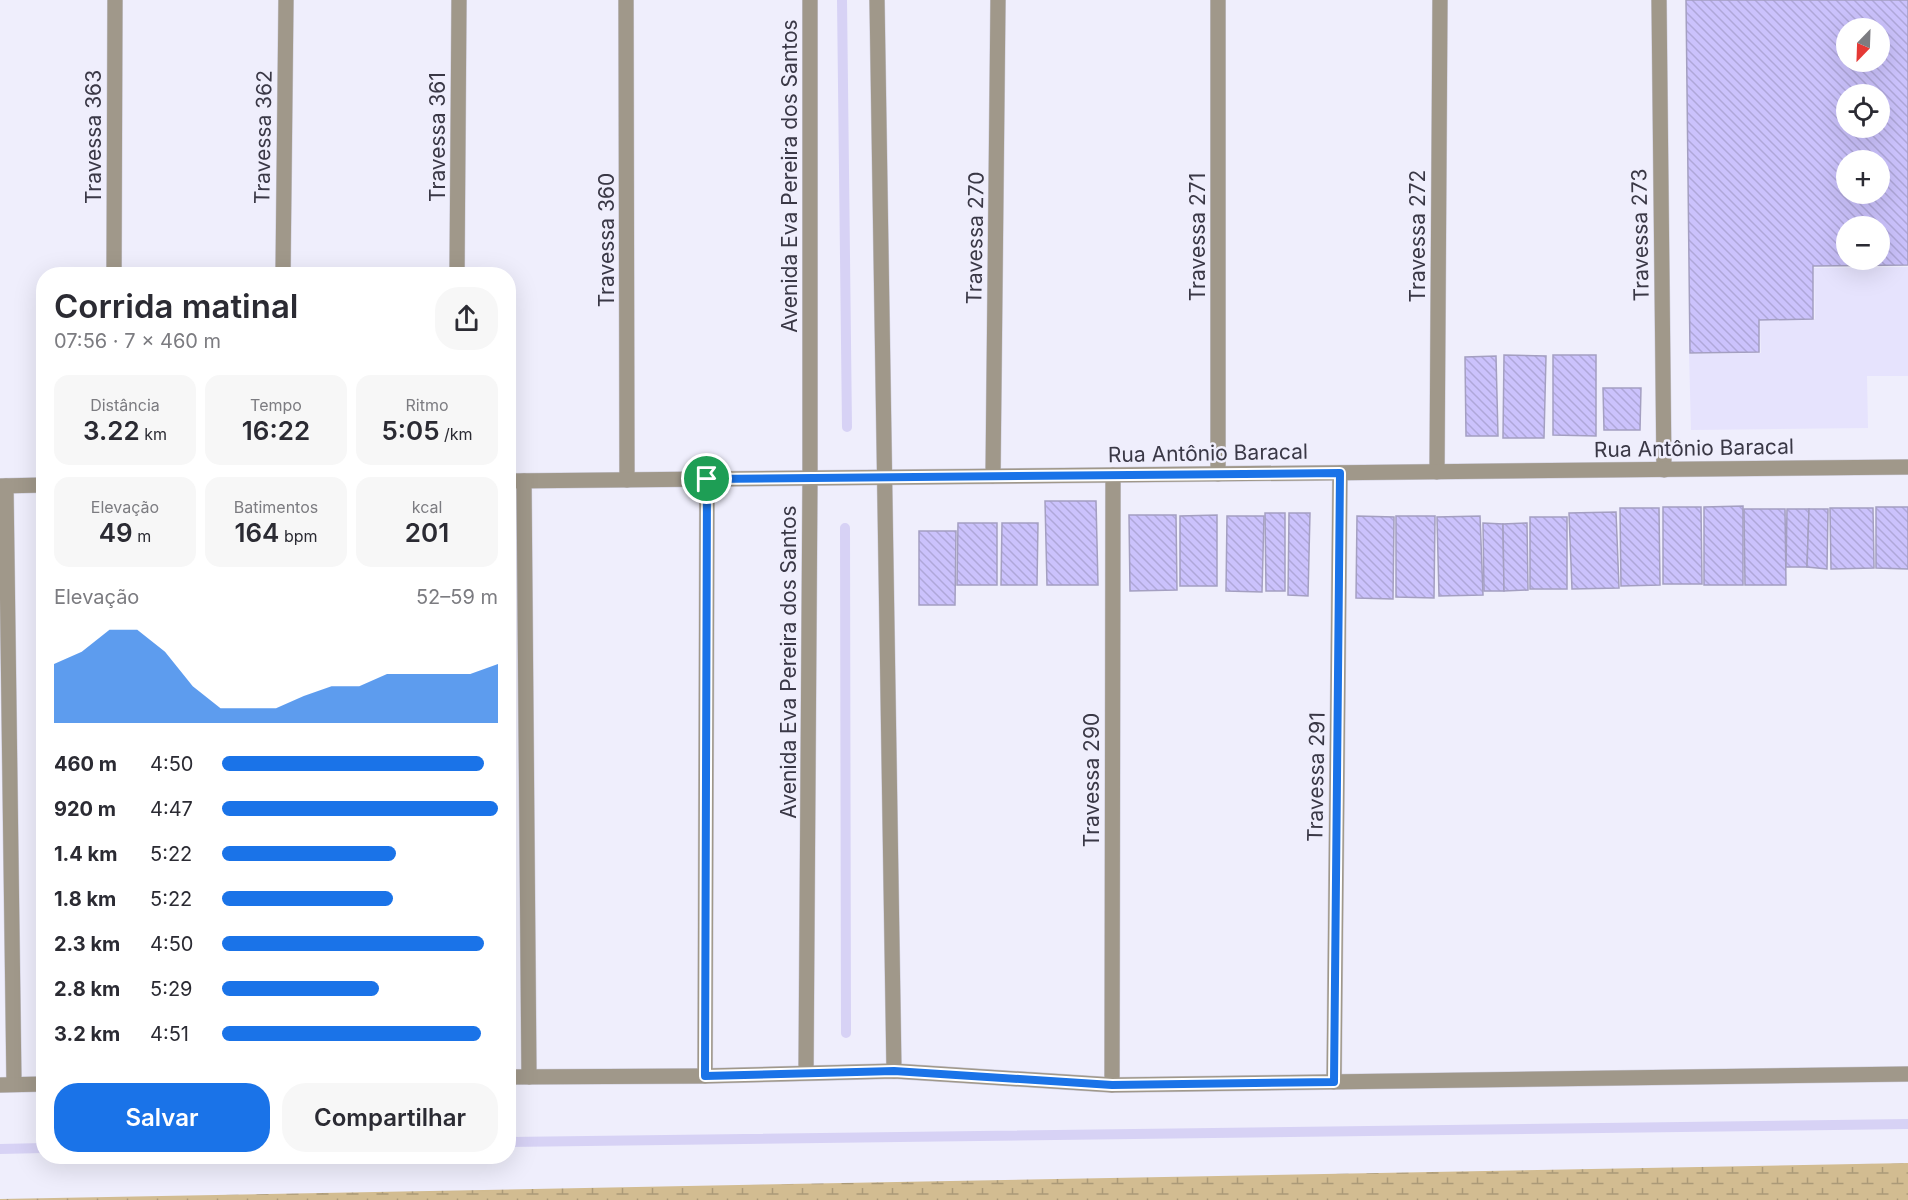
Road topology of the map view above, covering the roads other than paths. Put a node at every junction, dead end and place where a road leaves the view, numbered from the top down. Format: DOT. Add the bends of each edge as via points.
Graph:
graph roads {
  1 [pos="115,0"];
  2 [pos="286,0"];
  3 [pos="459,0"];
  4 [pos="626,0"];
  5 [pos="810,0"];
  6 [pos="877,0"];
  7 [pos="998,0"];
  8 [pos="1218,0"];
  9 [pos="1440,0"];
  10 [pos="1659,0"];
  11 [pos="114,267"];
  12 [pos="283,267"];
  13 [pos="458,267"];
  14 [pos="1908,467"];
  15 [pos="1664,470"];
  16 [pos="1437,472"];
  17 [pos="1340,473"];
  18 [pos="1218,474"];
  19 [pos="1113,475"];
  20 [pos="993,476"];
  21 [pos="886,477"];
  22 [pos="810,478"];
  23 [pos="707,479"];
  24 [pos="627,480"];
  25 [pos="516,481"];
  26 [pos="524,481"];
  27 [pos="36,485"];
  28 [pos="3,486"];
  29 [pos="894,1071"];
  30 [pos="806,1072"];
  31 [pos="1908,1074"];
  32 [pos="705,1076"];
  33 [pos="516,1077"];
  34 [pos="529,1077"];
  35 [pos="1334,1082"];
  36 [pos="36,1084"];
  37 [pos="7,1085"];
  38 [pos="1112,1085"];
  1 -- 11 [label="street, Travessa 363"];
  2 -- 12 [label="street, Travessa 362"];
  3 -- 13 [label="street, Travessa 361"];
  4 -- 24 [label="street, Travessa 360"];
  5 -- 22 [label="street, Avenida Eva Pereira dos Santos"];
  6 -- 21 [label="street"];
  7 -- 20 [label="street, Travessa 270"];
  8 -- 18 [label="street, Travessa 271"];
  9 -- 16 [label="street, Travessa 272"];
  10 -- 15 [label="street, Travessa 273"];
  14 -- 15 [label="street, Rua Antônio Baracal"];
  15 -- 16 [label="street, Rua Antônio Baracal"];
  16 -- 17 [label="street, Rua Antônio Baracal"];
  17 -- 18 [label="street, Rua Antônio Baracal"];
  17 -- 35 [label="street, Travessa 291"];
  18 -- 19 [label="street, Rua Antônio Baracal"];
  19 -- 20 [label="street, Rua Antônio Baracal"];
  19 -- 38 [label="street, Travessa 290"];
  20 -- 21 [label="street, Rua Antônio Baracal"];
  21 -- 22 [label="street, Rua Antônio Baracal"];
  21 -- 29 [label="street"];
  22 -- 23 [label="street, Rua Antônio Baracal"];
  22 -- 30 [label="street, Avenida Eva Pereira dos Santos"];
  23 -- 24 [label="street, Rua Antônio Baracal"];
  23 -- 32 [label="street"];
  24 -- 26 [label="street, Rua Antônio Baracal"];
  25 -- 26 [label="street, Rua Antônio Baracal"];
  26 -- 34 [label="street"];
  27 -- 28 [label="street"];
  28 -- 37 [label="street"];
  29 -- 30 [label="street"];
  29 -- 38 [label="street"];
  30 -- 32 [label="street"];
  31 -- 35 [label="street"];
  32 -- 34 [label="street"];
  33 -- 34 [label="street"];
  35 -- 38 [label="street"];
  36 -- 37 [label="street"];
}
